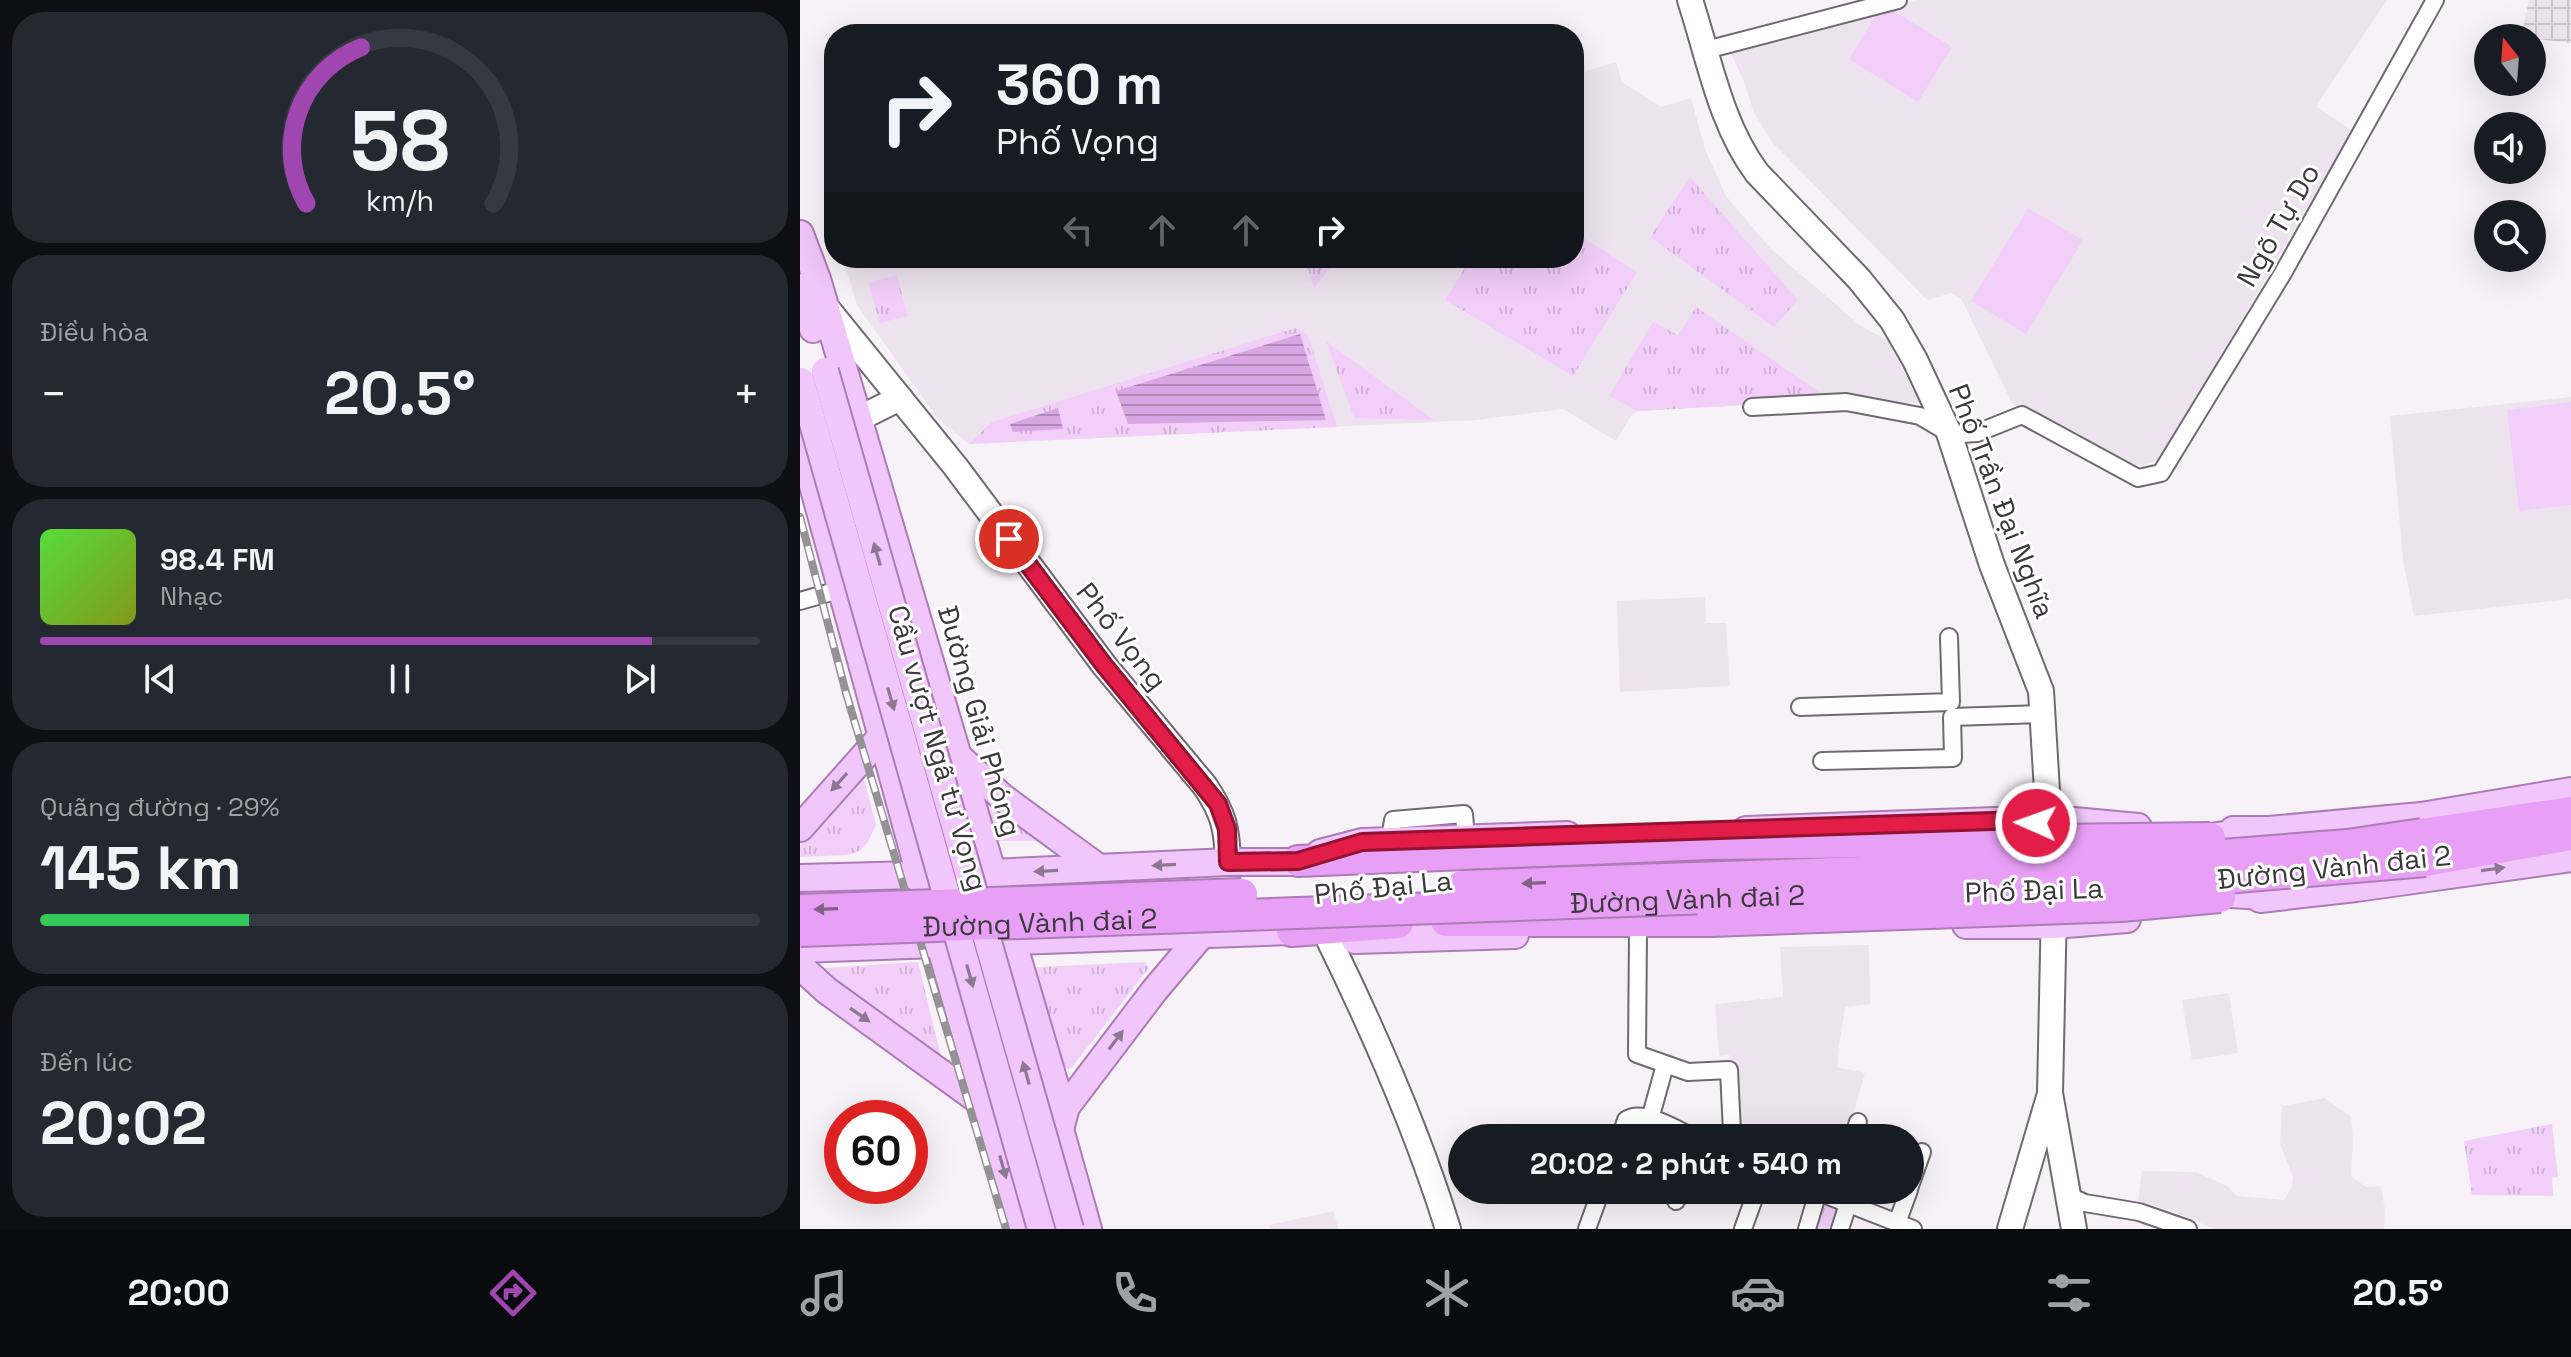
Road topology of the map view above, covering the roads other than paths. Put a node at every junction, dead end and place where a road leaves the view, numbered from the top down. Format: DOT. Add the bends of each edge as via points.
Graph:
graph roads {
  1 [pos="1690,0"];
  2 [pos="1898,0"];
  3 [pos="2435,0"];
  4 [pos="1706,50"];
  5 [pos="800,234"];
  6 [pos="800,287"];
  7 [pos="824,305"];
  8 [pos="809,376"];
  9 [pos="900,398"];
  10 [pos="1752,407"];
  11 [pos="858,419"];
  12 [pos="1949,433"];
  13 [pos="800,438"];
  14 [pos="842,589"];
  15 [pos="800,601"];
  16 [pos="1949,637"];
  17 [pos="1800,707"];
  18 [pos="1952,709"];
  19 [pos="2042,714"];
  20 [pos="881,737"];
  21 [pos="1822,761"];
  22 [pos="960,768"];
  23 [pos="2571,791"];
  24 [pos="898,797"];
  25 [pos="2571,812"];
  26 [pos="2050,822"];
  27 [pos="1809,827"];
  28 [pos="800,828"];
  29 [pos="2251,831"];
  30 [pos="2571,835"];
  31 [pos="2424,848"];
  32 [pos="2051,849"];
  33 [pos="1906,850"];
  34 [pos="1828,854"];
  35 [pos="2571,858"];
  36 [pos="1298,861"];
  37 [pos="1228,862"];
  38 [pos="1099,868"];
  39 [pos="992,873"];
  40 [pos="855,876"];
  41 [pos="920,876"];
  42 [pos="800,878"];
  43 [pos="2053,894"];
  44 [pos="2277,897"];
  45 [pos="1908,899"];
  46 [pos="1841,902"];
  47 [pos="800,910"];
  48 [pos="2055,925"];
  49 [pos="1818,926"];
  50 [pos="800,931"];
  51 [pos="1292,931"];
  52 [pos="1638,932"];
  53 [pos="1202,934"];
  54 [pos="1011,940"];
  55 [pos="1329,940"];
  56 [pos="939,942"];
  57 [pos="873,945"];
  58 [pos="800,949"];
  59 [pos="800,966"];
  60 [pos="1665,1065"];
  61 [pos="2050,1093"];
  62 [pos="988,1115"];
  63 [pos="1059,1118"];
  64 [pos="1650,1119"];
  65 [pos="1626,1124"];
  66 [pos="1662,1124"];
  67 [pos="1732,1124"];
  68 [pos="2024,1179"];
  69 [pos="2069,1191"];
  70 [pos="1596,1204"];
  71 [pos="1752,1204"];
  72 [pos="1818,1204"];
  73 [pos="1848,1204"];
  74 [pos="1907,1204"];
  75 [pos="1905,1226"];
  76 [pos="1021,1229"];
  77 [pos="1041,1229"];
  78 [pos="1070,1229"];
  79 [pos="1088,1229"];
  80 [pos="1448,1229"];
  81 [pos="1587,1229"];
  82 [pos="1743,1229"];
  83 [pos="1807,1229"];
  84 [pos="1840,1229"];
  85 [pos="2010,1229"];
  86 [pos="2074,1229"];
  87 [pos="2188,1229"];
  1 -- 4 [label="street, Phố Trần Đại Nghĩa"];
  2 -- 4 [label="street"];
  3 -- 12 [label="street, Ngõ Tự Do" via="2283,273 2161,473 2138,478 2022,415 1977,433"];
  4 -- 12 [label="street, Phố Trần Đại Nghĩa" via="1743,153 1892,320"];
  5 -- 7 [label="main road, Đường Giải Phóng"];
  6 -- 8 [label="main road, Cầu vượt Ngã tư Vọng"];
  7 -- 9 [label="street, Phố Vọng"];
  7 -- 11 [label="main road, Đường Giải Phóng"];
  8 -- 77 [label="main road, Cầu vượt Ngã tư Vọng, one-way, bridge"];
  78 -- 8 [label="main road, Cầu vượt Ngã tư Vọng, one-way, bridge"];
  9 -- 11 [label="street"];
  9 -- 37 [label="street, Phố Vọng" via="1104,665 1218,804 1227,829"];
  10 -- 12 [label="street" via="1846,402 1926,417"];
  11 -- 22 [label="main road, Đường Giải Phóng"];
  12 -- 19 [label="street, Phố Trần Đại Nghĩa" via="2041,691"];
  13 -- 14 [label="main road"];
  14 -- 15 [label="street"];
  14 -- 20 [label="main road"];
  16 -- 18 [label="street"];
  17 -- 18 [label="street"];
  18 -- 19 [label="street"];
  18 -- 21 [label="street" via="1953,758"];
  19 -- 26 [label="street, Phố Trần Đại Nghĩa"];
  20 -- 24 [label="main road"];
  20 -- 28 [label="main road, one-way"];
  22 -- 24 [label="main road" via="949,801 921,808"];
  22 -- 38 [label="main road"];
  22 -- 39 [label="main road, Đường Giải Phóng"];
  23 -- 29 [label="main road, Phố Đại La" via="2421,816"];
  24 -- 41 [label="main road"];
  25 -- 31 [label="highway, Đường Vành đai 2"];
  26 -- 27 [label="main road, Phố Đại La"];
  26 -- 29 [label="main road, Phố Đại La"];
  26 -- 32 [label="street, Phố Trần Đại Nghĩa"];
  27 -- 34 [label="main road"];
  27 -- 36 [label="main road, Phố Đại La" via="1391,830"];
  29 -- 32 [label="main road, Phố Đại La" via="2157,845"];
  30 -- 31 [label="highway, Đường Vành đai 2"];
  31 -- 36 [label="highway, bridge" via="1708,844"];
  31 -- 47 [label="highway, Đường Vành đai 2, one-way, bridge" via="2347,845 2120,863"];
  31 -- 50 [label="highway, Đường Vành đai 2, bridge" via="2214,879"];
  31 -- 51 [label="highway, bridge" via="2206,899 2121,906 1711,921 1415,921"];
  32 -- 33 [label="main road, Phố Đại La"];
  32 -- 43 [label="street, Phố Trần Đại Nghĩa"];
  33 -- 34 [label="main road, Phố Đại La"];
  33 -- 45 [label="main road"];
  34 -- 36 [label="main road, Phố Đại La" via="1365,866"];
  44 -- 35 [label="main road, Phố Đại La, one-way"];
  36 -- 37 [label="main road, Phố Đại La"];
  37 -- 38 [label="main road, Phố Đại La, one-way"];
  38 -- 39 [label="main road, Phố Đại La, one-way"];
  39 -- 41 [label="main road, Phố Đại La"];
  39 -- 54 [label="main road, Đường Giải Phóng"];
  40 -- 41 [label="main road, Phố Đại La"];
  40 -- 42 [label="main road, Phố Đại La"];
  40 -- 57 [label="main road"];
  41 -- 56 [label="main road"];
  43 -- 44 [label="main road, Phố Đại La" via="2151,889"];
  43 -- 45 [label="main road, Phố Đại La"];
  43 -- 48 [label="street, Phố Trần Đại Nghĩa"];
  44 -- 48 [label="main road, Phố Đại La"];
  45 -- 46 [label="main road, Phố Đại La"];
  46 -- 49 [label="main road"];
  46 -- 51 [label="main road, Phố Đại La" via="1407,912 1337,919"];
  48 -- 49 [label="main road, Phố Đại La"];
  48 -- 61 [label="street, Phố Trần Đại Nghĩa"];
  49 -- 52 [label="main road, Phố Đại La"];
  51 -- 53 [label="main road"];
  51 -- 55 [label="main road, Phố Đại La"];
  52 -- 55 [label="main road, Phố Đại La"];
  52 -- 60 [label="street" via="1637,1054"];
  53 -- 54 [label="main road"];
  63 -- 53 [label="main road, one-way"];
  54 -- 56 [label="main road"];
  54 -- 63 [label="main road, Đường Giải Phóng" via="1055,1085"];
  55 -- 80 [label="street" via="1370,1023"];
  56 -- 57 [label="main road"];
  56 -- 62 [label="main road"];
  57 -- 58 [label="main road"];
  59 -- 62 [label="main road, one-way"];
  60 -- 64 [label="street"];
  60 -- 67 [label="street" via="1688,1072 1729,1070"];
  61 -- 68 [label="street, Phố Trần Đại Nghĩa"];
  61 -- 69 [label="street, Phố Trần Đại Nghĩa"];
  62 -- 63 [label="main road"];
  62 -- 76 [label="main road, one-way"];
  63 -- 79 [label="main road, Đường Giải Phóng"];
  64 -- 65 [label="street" via="1629,1117"];
  64 -- 66 [label="street"];
  68 -- 69 [label="street"];
  68 -- 85 [label="street, Phố Trần Đại Nghĩa"];
  69 -- 86 [label="street, Phố Trần Đại Nghĩa"];
  69 -- 87 [label="street" via="2085,1203 2139,1212"];
  70 -- 81 [label="street"];
  71 -- 82 [label="street"];
  72 -- 83 [label="street"];
  73 -- 75 [label="street"];
  73 -- 84 [label="street"];
  74 -- 75 [label="street"];
}
